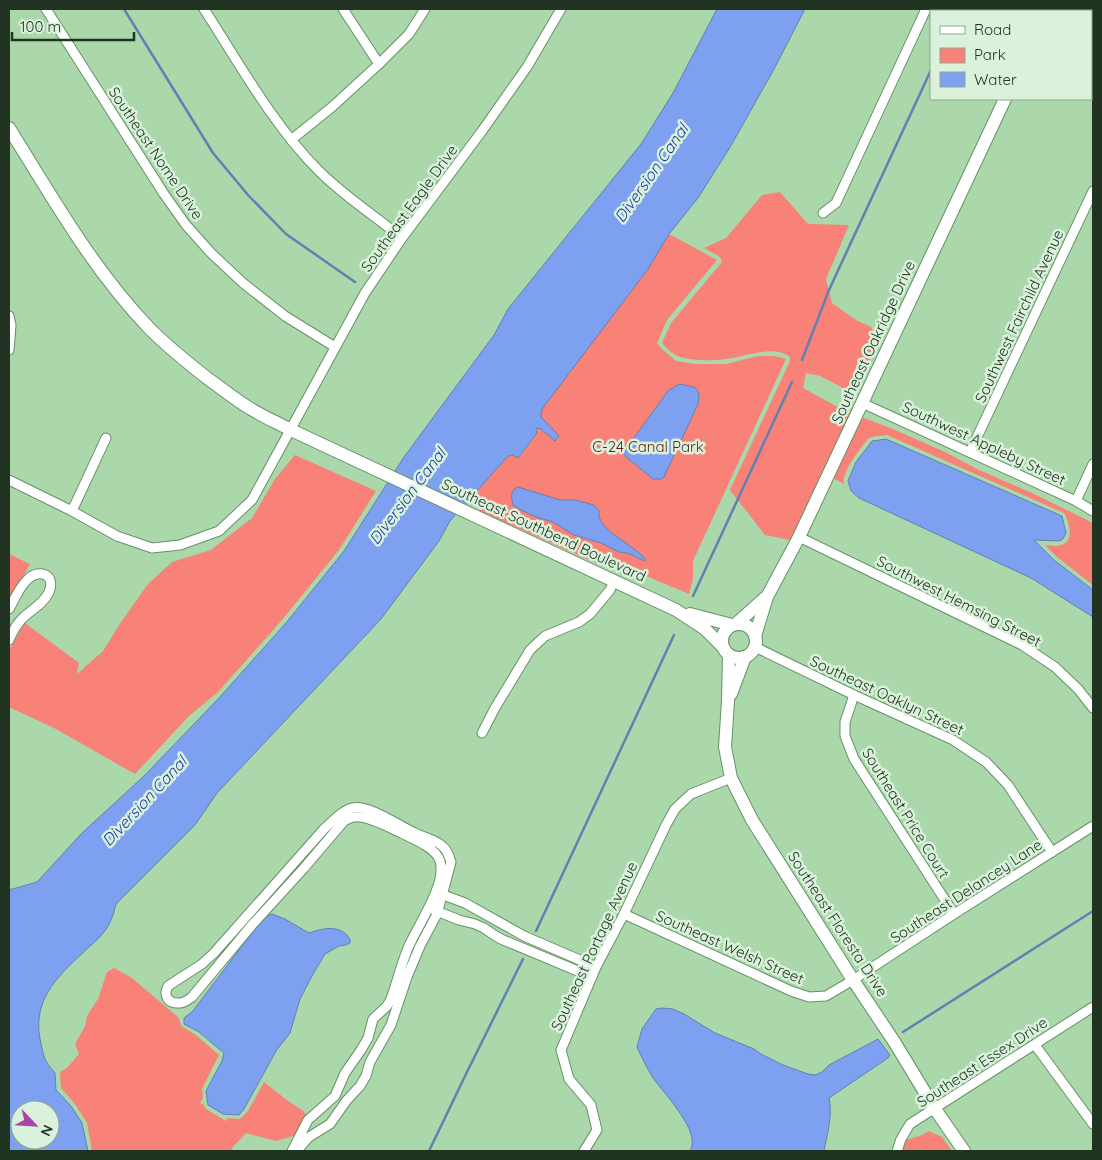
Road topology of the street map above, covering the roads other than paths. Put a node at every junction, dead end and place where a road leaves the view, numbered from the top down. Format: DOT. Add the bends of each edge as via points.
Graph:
graph roads {
  1 [pos="46,9"];
  2 [pos="204,9"];
  3 [pos="343,9"];
  4 [pos="425,9"];
  5 [pos="560,9"];
  6 [pos="926,9"];
  7 [pos="379,64"];
  8 [pos="1005,100"];
  9 [pos="9,128"];
  10 [pos="291,140"];
  11 [pos="1093,191"];
  12 [pos="823,213"];
  13 [pos="402,238"];
  14 [pos="9,316"];
  15 [pos="335,347"];
  16 [pos="9,350"];
  17 [pos="862,403"];
  18 [pos="291,430"];
  19 [pos="106,438"];
  20 [pos="970,452"];
  21 [pos="1093,464"];
  22 [pos="9,480"];
  23 [pos="1076,501"];
  24 [pos="72,511"];
  25 [pos="1093,511"];
  26 [pos="799,537"];
  27 [pos="614,581"];
  28 [pos="767,597"];
  29 [pos="9,609"];
  30 [pos="676,610"];
  31 [pos="21,620"];
  32 [pos="734,624"];
  33 [pos="9,640"];
  34 [pos="752,647"];
  35 [pos="725,650"];
  36 [pos="854,695"];
  37 [pos="728,701"];
  38 [pos="1093,708"];
  39 [pos="482,733"];
  40 [pos="731,778"];
  41 [pos="1093,826"];
  42 [pos="1052,852"];
  43 [pos="277,889"];
  44 [pos="439,893"];
  45 [pos="434,909"];
  46 [pos="624,914"];
  47 [pos="954,914"];
  48 [pos="224,941"];
  49 [pos="232,949"];
  50 [pos="559,951"];
  51 [pos="555,961"];
  52 [pos="596,967"];
  53 [pos="592,977"];
  54 [pos="853,980"];
  55 [pos="398,992"];
  56 [pos="1093,1007"];
  57 [pos="1036,1045"];
  58 [pos="355,1059"];
  59 [pos="369,1067"];
  60 [pos="935,1109"];
  61 [pos="1093,1124"];
  62 [pos="296,1149"];
  63 [pos="584,1151"];
  64 [pos="897,1151"];
  65 [pos="964,1151"];
  1 -- 15 [label="street, Southeast Nome Drive" via="164,194 211,254 285,316"];
  2 -- 10 [label="street"];
  3 -- 7 [label="street"];
  4 -- 7 [label="street" via="409,34"];
  5 -- 13 [label="street, Southeast Eagle Drive" via="527,67"];
  6 -- 12 [label="street" via="836,203"];
  7 -- 10 [label="street"];
  8 -- 17 [label="street, Southeast Oakridge Drive"];
  9 -- 18 [label="street, Southeast Southbend Boulevard" via="66,220 124,301 150,330 180,358 226,392 250,409"];
  10 -- 13 [label="street" via="331,182"];
  11 -- 20 [label="street, Southwest Fairchild Avenue"];
  13 -- 15 [label="street, Southeast Eagle Drive" via="365,293"];
  14 -- 16 [label="street"];
  15 -- 18 [label="street, Southeast Eagle Drive"];
  17 -- 20 [label="street, Southwest Appleby Street"];
  17 -- 26 [label="street, Southeast Oakridge Drive"];
  18 -- 24 [label="street, Southeast Eagle Drive" via="252,500 220,531 180,544 152,548 118,536"];
  18 -- 27 [label="street, Southeast Southbend Boulevard"];
  19 -- 24 [label="street"];
  20 -- 23 [label="street, Southwest Appleby Street"];
  21 -- 23 [label="street"];
  22 -- 24 [label="street, Southeast Eagle Drive"];
  23 -- 25 [label="street, Southwest Appleby Street"];
  26 -- 28 [label="street, Southeast Oakridge Drive"];
  26 -- 38 [label="street, Southwest Hemsing Street" via="1022,645 1055,667"];
  27 -- 30 [label="street, Southeast Southbend Boulevard"];
  27 -- 39 [label="street" via="590,614 545,636 530,650"];
  28 -- 32 [label="street, Southeast Oakridge Drive"];
  28 -- 34 [label="street, Southeast Oakridge Drive"];
  29 -- 31 [label="street"];
  29 -- 31 [label="street" via="30,576 45,574 49,577 47,596"];
  30 -- 32 [label="street, Southeast Southbend Boulevard"];
  30 -- 35 [label="street, Southeast Southbend Boulevard" via="705,629"];
  31 -- 33 [label="street"];
  32 -- 34 [label="street" via="750,627"];
  32 -- 35 [label="street" via="722,636"];
  34 -- 35 [label="street" via="740,658"];
  34 -- 36 [label="street, Southeast Oaklyn Street"];
  34 -- 37 [label="street, Southeast Floresta Drive"];
  35 -- 37 [label="street, Southeast Floresta Drive"];
  36 -- 42 [label="street, Southeast Oaklyn Street" via="953,740 986,762 1008,785"];
  36 -- 47 [label="street, Southeast Price Court" via="845,722 845,736 854,759"];
  37 -- 40 [label="street, Southeast Floresta Drive" via="725,747"];
  40 -- 46 [label="street, Southeast Portage Avenue" via="691,794 675,809"];
  40 -- 54 [label="street, Southeast Floresta Drive" via="752,820"];
  41 -- 42 [label="street, Southeast Delancey Lane"];
  42 -- 47 [label="street, Southeast Delancey Lane"];
  43 -- 44 [label="street" via="324,830 352,808 361,808 372,811 400,829 441,845 451,862"];
  43 -- 48 [label="street"];
  43 -- 49 [label="street"];
  44 -- 45 [label="street"];
  44 -- 50 [label="street"];
  45 -- 51 [label="street"];
  45 -- 55 [label="street" via="417,928 410,943 400,970"];
  46 -- 52 [label="street, Southeast Portage Avenue"];
  46 -- 54 [label="street, Southeast Welsh Street" via="809,997 826,996"];
  47 -- 54 [label="street, Southeast Delancey Lane"];
  48 -- 49 [label="street"];
  48 -- 49 [label="street" via="202,964 168,986 165,992 170,1001 186,1002 192,997"];
  50 -- 51 [label="street"];
  50 -- 52 [label="street"];
  51 -- 53 [label="street"];
  52 -- 53 [label="street, Southeast Portage Avenue"];
  53 -- 63 [label="street, Southeast Portage Avenue" via="560,1050 569,1079 591,1105 597,1130"];
  54 -- 60 [label="street, Southeast Floresta Drive"];
  55 -- 58 [label="street" via="373,1019 368,1038"];
  55 -- 59 [label="street" via="391,1025"];
  56 -- 57 [label="street, Southeast Essex Drive"];
  57 -- 60 [label="street, Southeast Essex Drive"];
  57 -- 61 [label="street"];
  58 -- 59 [label="street"];
  58 -- 62 [label="street" via="335,1096 308,1120"];
  59 -- 62 [label="street" via="360,1086 330,1124 309,1136"];
  60 -- 64 [label="street, Southeast Essex Drive" via="910,1124"];
  60 -- 65 [label="street, Southeast Floresta Drive"];
}
